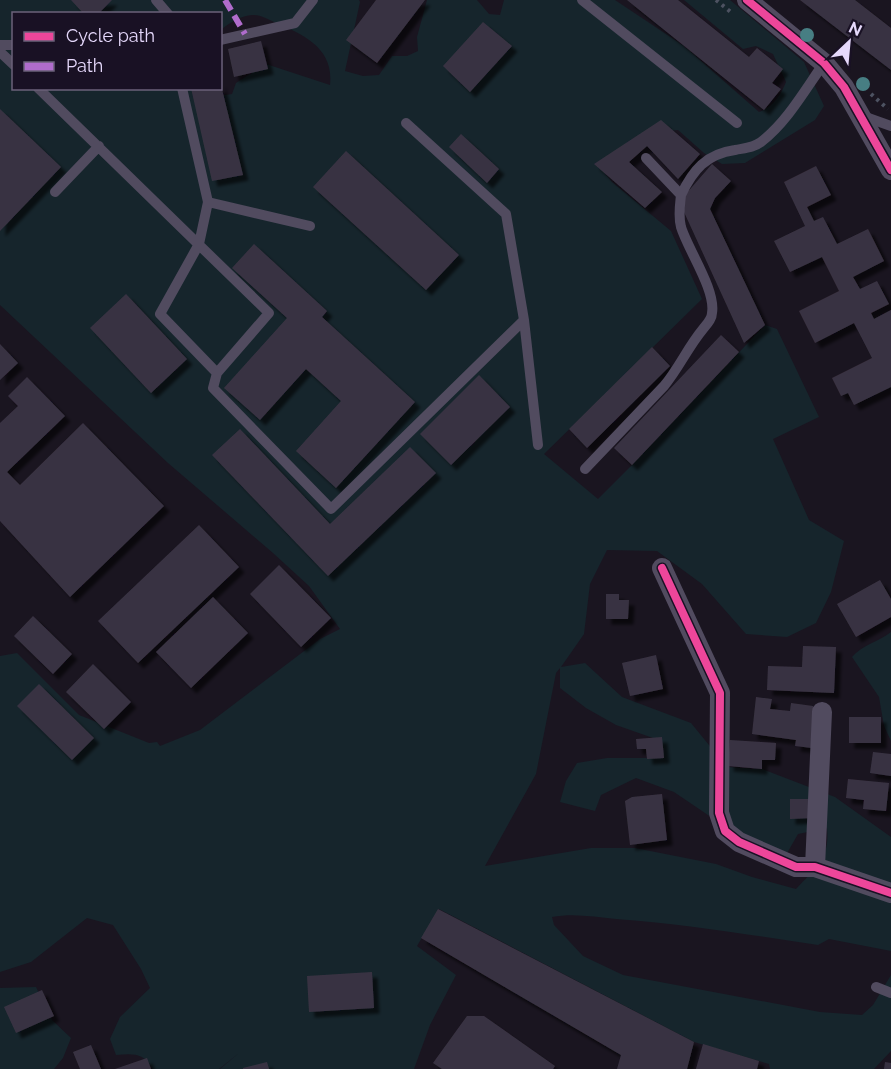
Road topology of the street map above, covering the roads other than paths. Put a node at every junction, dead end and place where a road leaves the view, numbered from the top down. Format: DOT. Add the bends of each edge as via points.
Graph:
graph roads {
  1 [pos="156,0"];
  2 [pos="313,0"];
  3 [pos="582,0"];
  4 [pos="747,0"];
  5 [pos="166,12"];
  6 [pos="222,40"];
  7 [pos="0,52"];
  8 [pos="12,63"];
  9 [pos="824,63"];
  10 [pos="40,90"];
  11 [pos="182,90"];
  12 [pos="859,115"];
  13 [pos="406,123"];
  14 [pos="737,123"];
  15 [pos="891,126"];
  16 [pos="99,146"];
  17 [pos="646,158"];
  18 [pos="891,170"];
  19 [pos="55,192"];
  20 [pos="681,195"];
  21 [pos="208,202"];
  22 [pos="310,226"];
  23 [pos="200,244"];
  24 [pos="524,320"];
  25 [pos="217,373"];
  26 [pos="538,445"];
  27 [pos="585,469"];
  28 [pos="662,568"];
  29 [pos="822,712"];
  30 [pos="815,867"];
  31 [pos="891,892"];
  32 [pos="876,987"];
  33 [pos="891,993"];
  1 -- 5 [label="lane"];
  2 -- 6 [label="lane" via="295,23"];
  3 -- 14 [label="lane"];
  4 -- 9 [label="street"];
  7 -- 8 [label="lane"];
  9 -- 12 [label="street" via="844,87"];
  9 -- 20 [label="lane" via="768,136 755,147 733,150 702,163"];
  10 -- 16 [label="lane"];
  11 -- 21 [label="lane"];
  12 -- 15 [label="lane"];
  12 -- 18 [label="street"];
  13 -- 24 [label="lane" via="506,214"];
  16 -- 19 [label="lane"];
  16 -- 23 [label="lane"];
  17 -- 20 [label="lane"];
  20 -- 27 [label="lane" via="681,226 710,295 711,318 664,386"];
  21 -- 22 [label="lane"];
  21 -- 23 [label="lane"];
  23 -- 25 [label="lane" via="160,314"];
  23 -- 25 [label="lane" via="269,313"];
  24 -- 25 [label="lane" via="331,509 213,388"];
  24 -- 26 [label="lane"];
  28 -- 30 [label="street" via="720,693 719,813 725,831 739,842 796,867"];
  29 -- 30 [label="street"];
  30 -- 31 [label="street"];
  32 -- 33 [label="lane"];
}
